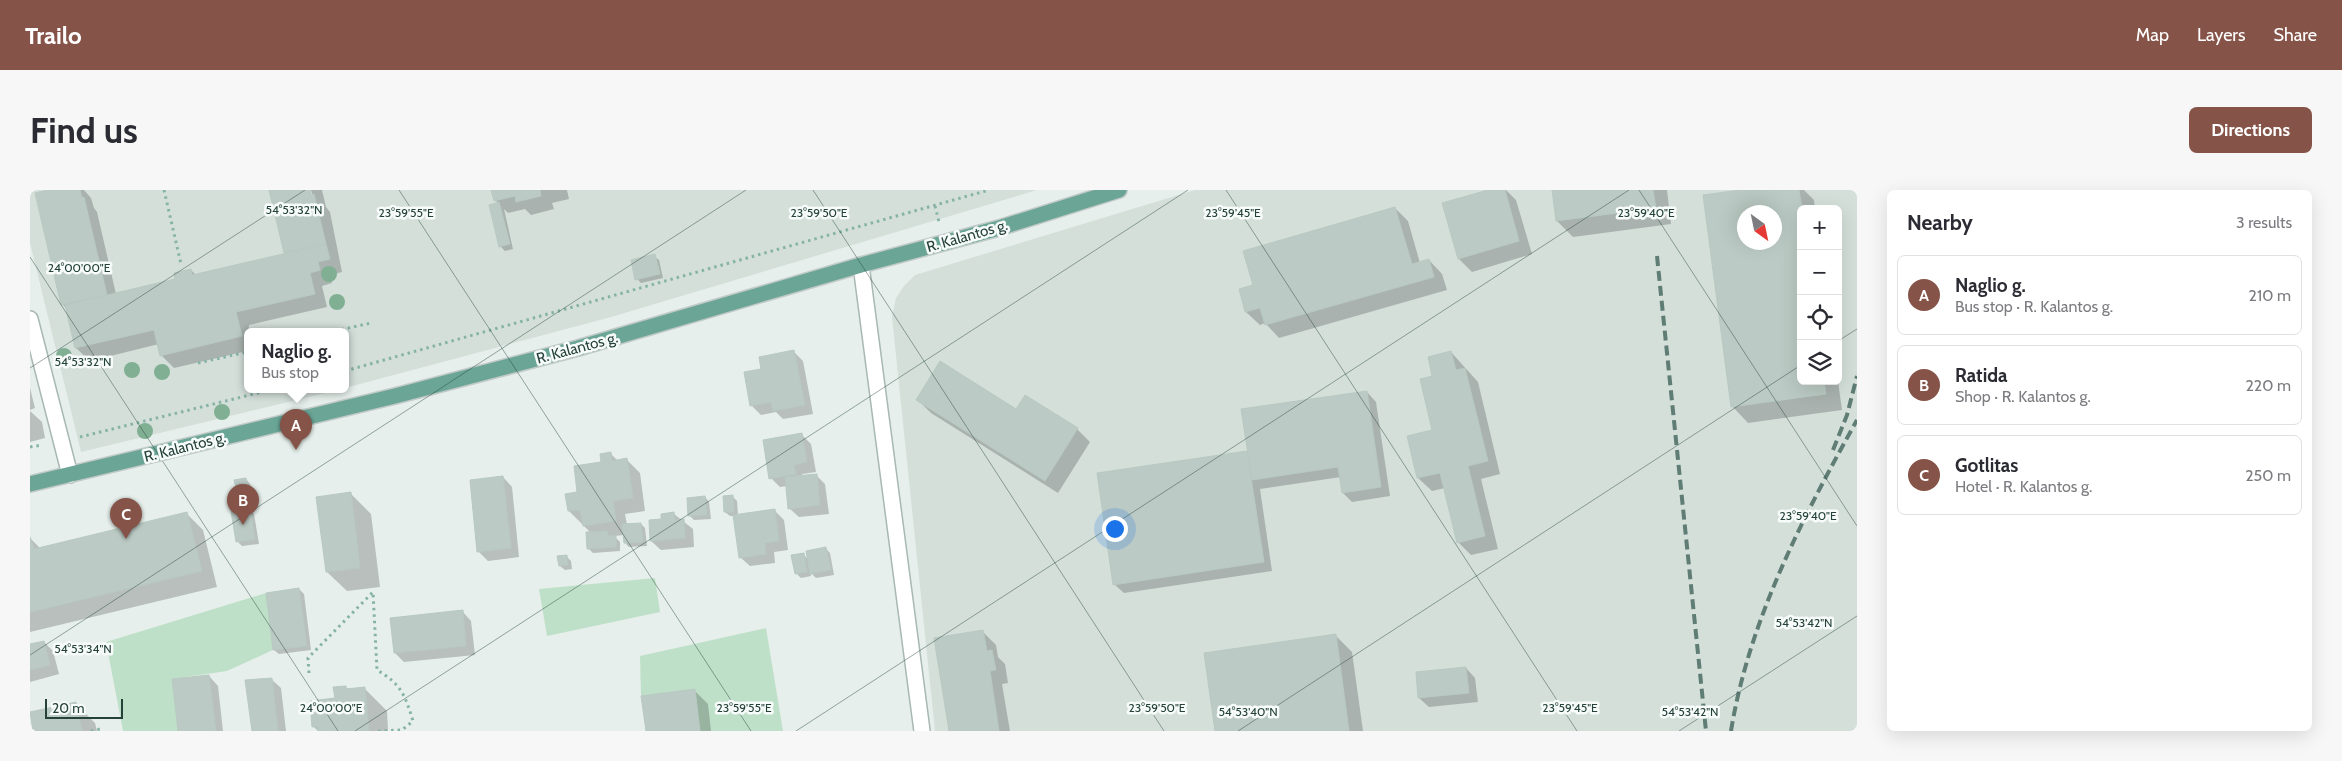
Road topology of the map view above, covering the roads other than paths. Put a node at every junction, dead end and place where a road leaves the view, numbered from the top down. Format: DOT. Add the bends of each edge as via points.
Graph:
graph roads {
  1 [pos="1119,190"];
  2 [pos="861,265"];
  3 [pos="30,319"];
  4 [pos="70,475"];
  5 [pos="30,484"];
  6 [pos="922,731"];
  1 -- 2 [label="main road, R. Kalantos g." via="999,228"];
  2 -- 4 [label="main road, R. Kalantos g." via="569,351"];
  2 -- 6 [label="street"];
  3 -- 4 [label="street"];
  4 -- 5 [label="main road, R. Kalantos g."];
}
